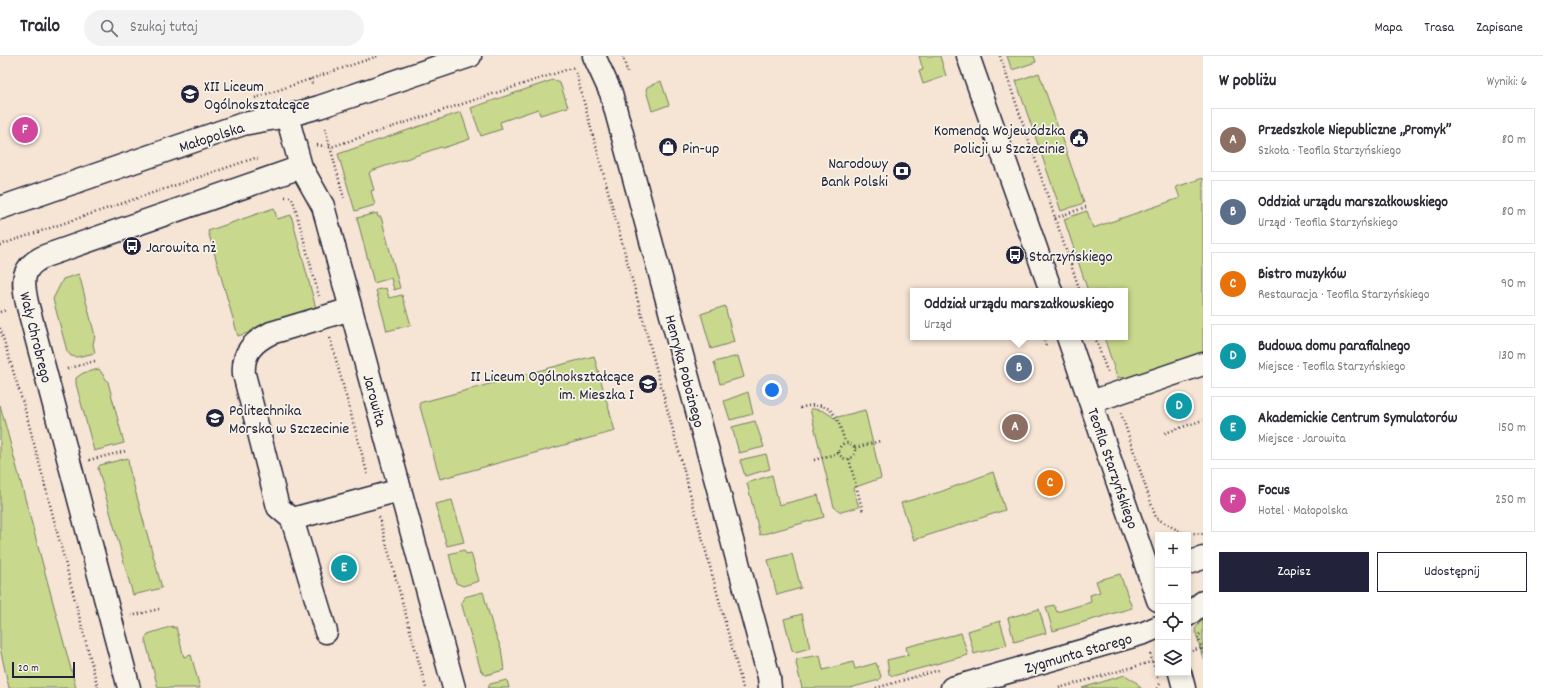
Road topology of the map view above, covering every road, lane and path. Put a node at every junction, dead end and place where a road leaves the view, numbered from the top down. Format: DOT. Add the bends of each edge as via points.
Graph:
graph roads {
  1 [pos="470,56"];
  2 [pos="594,56"];
  3 [pos="968,56"];
  4 [pos="1000,56"];
  5 [pos="575,67"];
  6 [pos="286,116"];
  7 [pos="301,167"];
  8 [pos="269,178"];
  9 [pos="1086,207"];
  10 [pos="0,208"];
  11 [pos="1055,218"];
  12 [pos="1050,288"];
  13 [pos="1079,288"];
  14 [pos="351,309"];
  15 [pos="325,317"];
  16 [pos="0,328"];
  17 [pos="1069,340"];
  18 [pos="1096,340"];
  19 [pos="96,361"];
  20 [pos="1203,364"];
  21 [pos="67,377"];
  22 [pos="1115,395"];
  23 [pos="1091,402"];
  24 [pos="800,408"];
  25 [pos="1203,420"];
  26 [pos="1165,434"];
  27 [pos="880,441"];
  28 [pos="845,442"];
  29 [pos="855,448"];
  30 [pos="126,451"];
  31 [pos="87,452"];
  32 [pos="839,452"];
  33 [pos="849,459"];
  34 [pos="89,460"];
  35 [pos="814,460"];
  36 [pos="91,467"];
  37 [pos="400,490"];
  38 [pos="374,497"];
  39 [pos="864,512"];
  40 [pos="292,519"];
  41 [pos="1203,534"];
  42 [pos="1203,558"];
  43 [pos="1191,562"];
  44 [pos="1154,574"];
  45 [pos="1203,602"];
  46 [pos="128,608"];
  47 [pos="159,609"];
  48 [pos="1191,612"];
  49 [pos="130,616"];
  50 [pos="132,623"];
  51 [pos="1155,628"];
  52 [pos="1203,630"];
  53 [pos="326,632"];
  54 [pos="1202,648"];
  55 [pos="1191,651"];
  56 [pos="1203,653"];
  57 [pos="1155,661"];
  58 [pos="1181,676"];
  59 [pos="1160,684"];
  60 [pos="98,688"];
  61 [pos="129,688"];
  62 [pos="426,688"];
  63 [pos="454,688"];
  64 [pos="743,688"];
  65 [pos="770,688"];
  66 [pos="952,688"];
  67 [pos="1059,688"];
  68 [pos="1157,688"];
  69 [pos="1184,688"];
  1 -- 6 [label="street, Małopolska"];
  2 -- 65 [label="street, Henryka Pobożnego" via="611,93"];
  3 -- 12 [label="street"];
  4 -- 11 [label="path"];
  5 -- 64 [label="path"];
  6 -- 7 [label="street, Jarowita"];
  6 -- 10 [label="street, Małopolska" via="243,124"];
  7 -- 8 [label="street, Wały Chrobrego"];
  7 -- 14 [label="street, Jarowita" via="323,206"];
  8 -- 15 [label="path" via="277,200 287,197 293,200"];
  8 -- 61 [label="street, Wały Chrobrego" via="45,256 31,265 24,277 27,303"];
  9 -- 11 [label="path"];
  11 -- 13 [label="path"];
  14 -- 15 [label="street"];
  14 -- 37 [label="street, Jarowita"];
  15 -- 38 [label="path"];
  15 -- 40 [label="street" via="260,338 246,354 243,364 278,507"];
  16 -- 60 [label="path" via="26,412"];
  17 -- 23 [label="street, Teofila Starzyńskiego"];
  18 -- 22 [label="path"];
  19 -- 21 [label="path" via="65,369"];
  20 -- 22 [label="street"];
  22 -- 23 [label="street"];
  22 -- 41 [label="path" via="1156,518 1181,532"];
  23 -- 44 [label="street, Teofila Starzyńskiego"];
  24 -- 28 [label="path" via="818,405 831,411 839,422"];
  25 -- 26 [label="path"];
  27 -- 29 [label="path"];
  28 -- 29 [label="path"];
  28 -- 32 [label="path" via="839,448"];
  29 -- 33 [label="path" via="854,455"];
  30 -- 34 [label="path"];
  31 -- 34 [label="path"];
  32 -- 33 [label="path" via="843,458"];
  32 -- 35 [label="path"];
  33 -- 39 [label="path"];
  34 -- 36 [label="path"];
  37 -- 38 [label="street"];
  37 -- 63 [label="street, Jarowita"];
  38 -- 40 [label="street"];
  38 -- 62 [label="path"];
  40 -- 53 [label="street"];
  42 -- 43 [label="street"];
  45 -- 48 [label="street"];
  46 -- 49 [label="path"];
  47 -- 49 [label="path"];
  49 -- 50 [label="path"];
  51 -- 66 [label="street, Zygmunta Starego"];
  52 -- 54 [label="path" via="1198,636"];
  54 -- 55 [label="path"];
  54 -- 56 [label="path"];
  57 -- 67 [label="path"];
  58 -- 69 [label="street"];
  59 -- 68 [label="path"];
}
